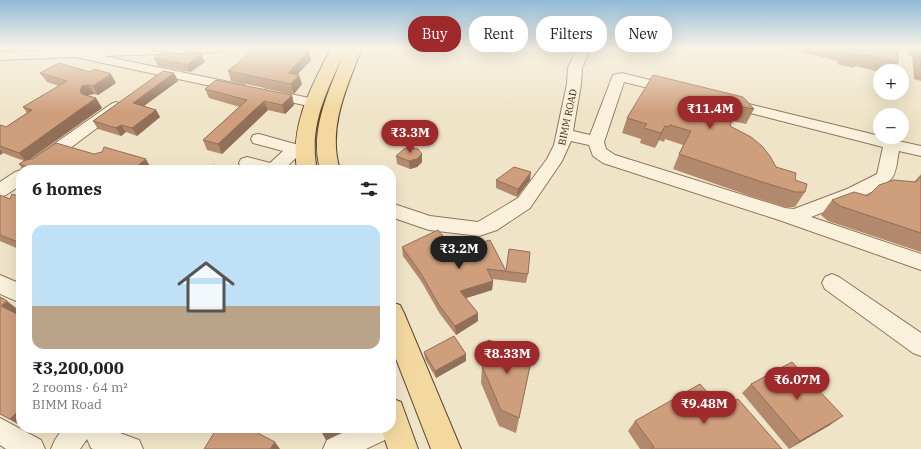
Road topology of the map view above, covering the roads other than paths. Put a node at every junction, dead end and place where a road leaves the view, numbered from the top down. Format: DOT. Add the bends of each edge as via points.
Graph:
graph roads {
  1 [pos="148,69"];
  2 [pos="329,69"];
  3 [pos="346,69"];
  4 [pos="576,69"];
  5 [pos="164,72"];
  6 [pos="146,85"];
  7 [pos="690,94"];
  8 [pos="714,100"];
  9 [pos="100,101"];
  10 [pos="313,103"];
  11 [pos="564,134"];
  12 [pos="259,139"];
  13 [pos="873,139"];
  14 [pos="596,142"];
  15 [pos="892,144"];
  16 [pos="62,146"];
  17 [pos="921,151"];
  18 [pos="83,152"];
  19 [pos="300,159"];
  20 [pos="247,163"];
  21 [pos="36,165"];
  22 [pos="255,165"];
  23 [pos="283,165"];
  24 [pos="329,165"];
  25 [pos="16,182"];
  26 [pos="5,196"];
  27 [pos="396,212"];
  28 [pos="779,213"];
  29 [pos="921,262"];
  30 [pos="832,283"];
  31 [pos="0,284"];
  32 [pos="16,292"];
  33 [pos="396,326"];
  34 [pos="921,346"];
  35 [pos="0,431"];
  36 [pos="377,433"];
  37 [pos="95,436"];
  38 [pos="32,449"];
  39 [pos="64,449"];
  40 [pos="130,449"];
  41 [pos="336,449"];
  42 [pos="446,449"];
  1 -- 5 [label="street"];
  2 -- 10 [label="main road"];
  3 -- 24 [label="main road" via="330,108 326,141"];
  4 -- 11 [label="street, BIMM ROAD"];
  5 -- 6 [label="street"];
  5 -- 10 [label="street"];
  7 -- 14 [label="street" via="618,78"];
  8 -- 13 [label="street"];
  9 -- 16 [label="street" via="123,102"];
  10 -- 19 [label="main road"];
  11 -- 14 [label="street"];
  11 -- 27 [label="street, BIMM ROAD" via="554,162 524,203 490,225 479,229 429,224"];
  12 -- 19 [label="street" via="284,145"];
  14 -- 28 [label="street" via="599,152 609,159"];
  15 -- 17 [label="street"];
  15 -- 28 [label="street" via="883,178 795,216"];
  16 -- 18 [label="street"];
  16 -- 21 [label="street"];
  19 -- 23 [label="street"];
  20 -- 22 [label="street"];
  25 -- 26 [label="street"];
  28 -- 29 [label="street"];
  30 -- 34 [label="street"];
  31 -- 32 [label="street"];
  33 -- 42 [label="main road"];
  35 -- 38 [label="street"];
  36 -- 41 [label="street"];
  37 -- 39 [label="street"];
  37 -- 40 [label="street"];
}
